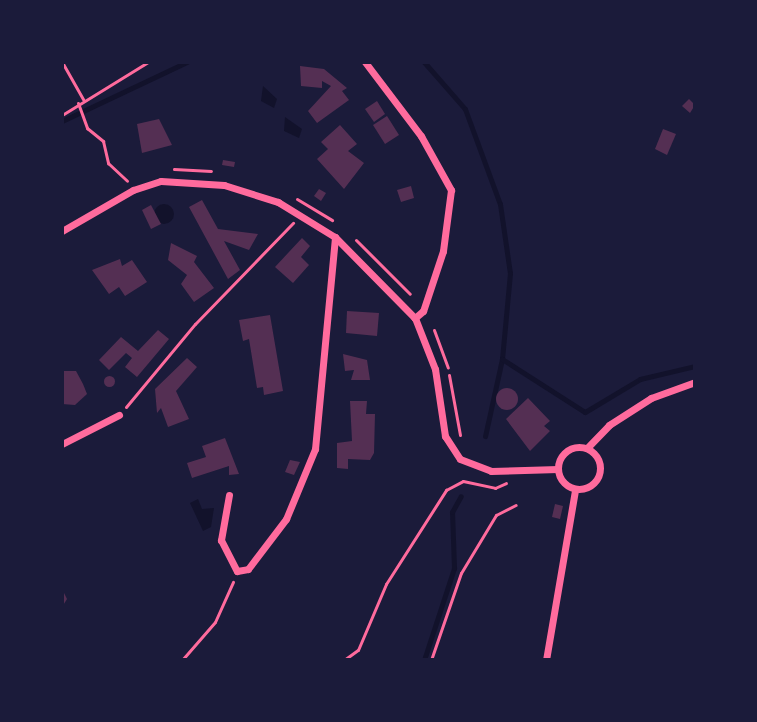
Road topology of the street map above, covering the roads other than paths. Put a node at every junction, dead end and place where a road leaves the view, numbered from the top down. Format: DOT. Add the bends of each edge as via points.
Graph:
graph roads {
  1 [pos="365,62"];
  2 [pos="62,231"];
  3 [pos="335,237"];
  4 [pos="415,318"];
  5 [pos="695,382"];
  6 [pos="119,415"];
  7 [pos="62,444"];
  8 [pos="587,448"];
  9 [pos="558,469"];
  10 [pos="575,490"];
  11 [pos="229,495"];
  12 [pos="546,660"];
  1 -- 4 [label="street" via="421,136 451,190 443,251 423,311"];
  2 -- 3 [label="street" via="133,190 161,181 224,185 301,215"];
  3 -- 4 [label="street"];
  3 -- 11 [label="street" via="315,449 286,519 248,569 237,571 221,540"];
  4 -- 9 [label="street" via="435,369 445,436 460,459 491,471"];
  5 -- 8 [label="street" via="651,398 609,425"];
  6 -- 7 [label="street"];
  8 -- 9 [label="street" via="570,449"];
  8 -- 10 [label="street" via="601,470 592,486"];
  9 -- 10 [label="street" via="566,486"];
  10 -- 12 [label="street"];
}
